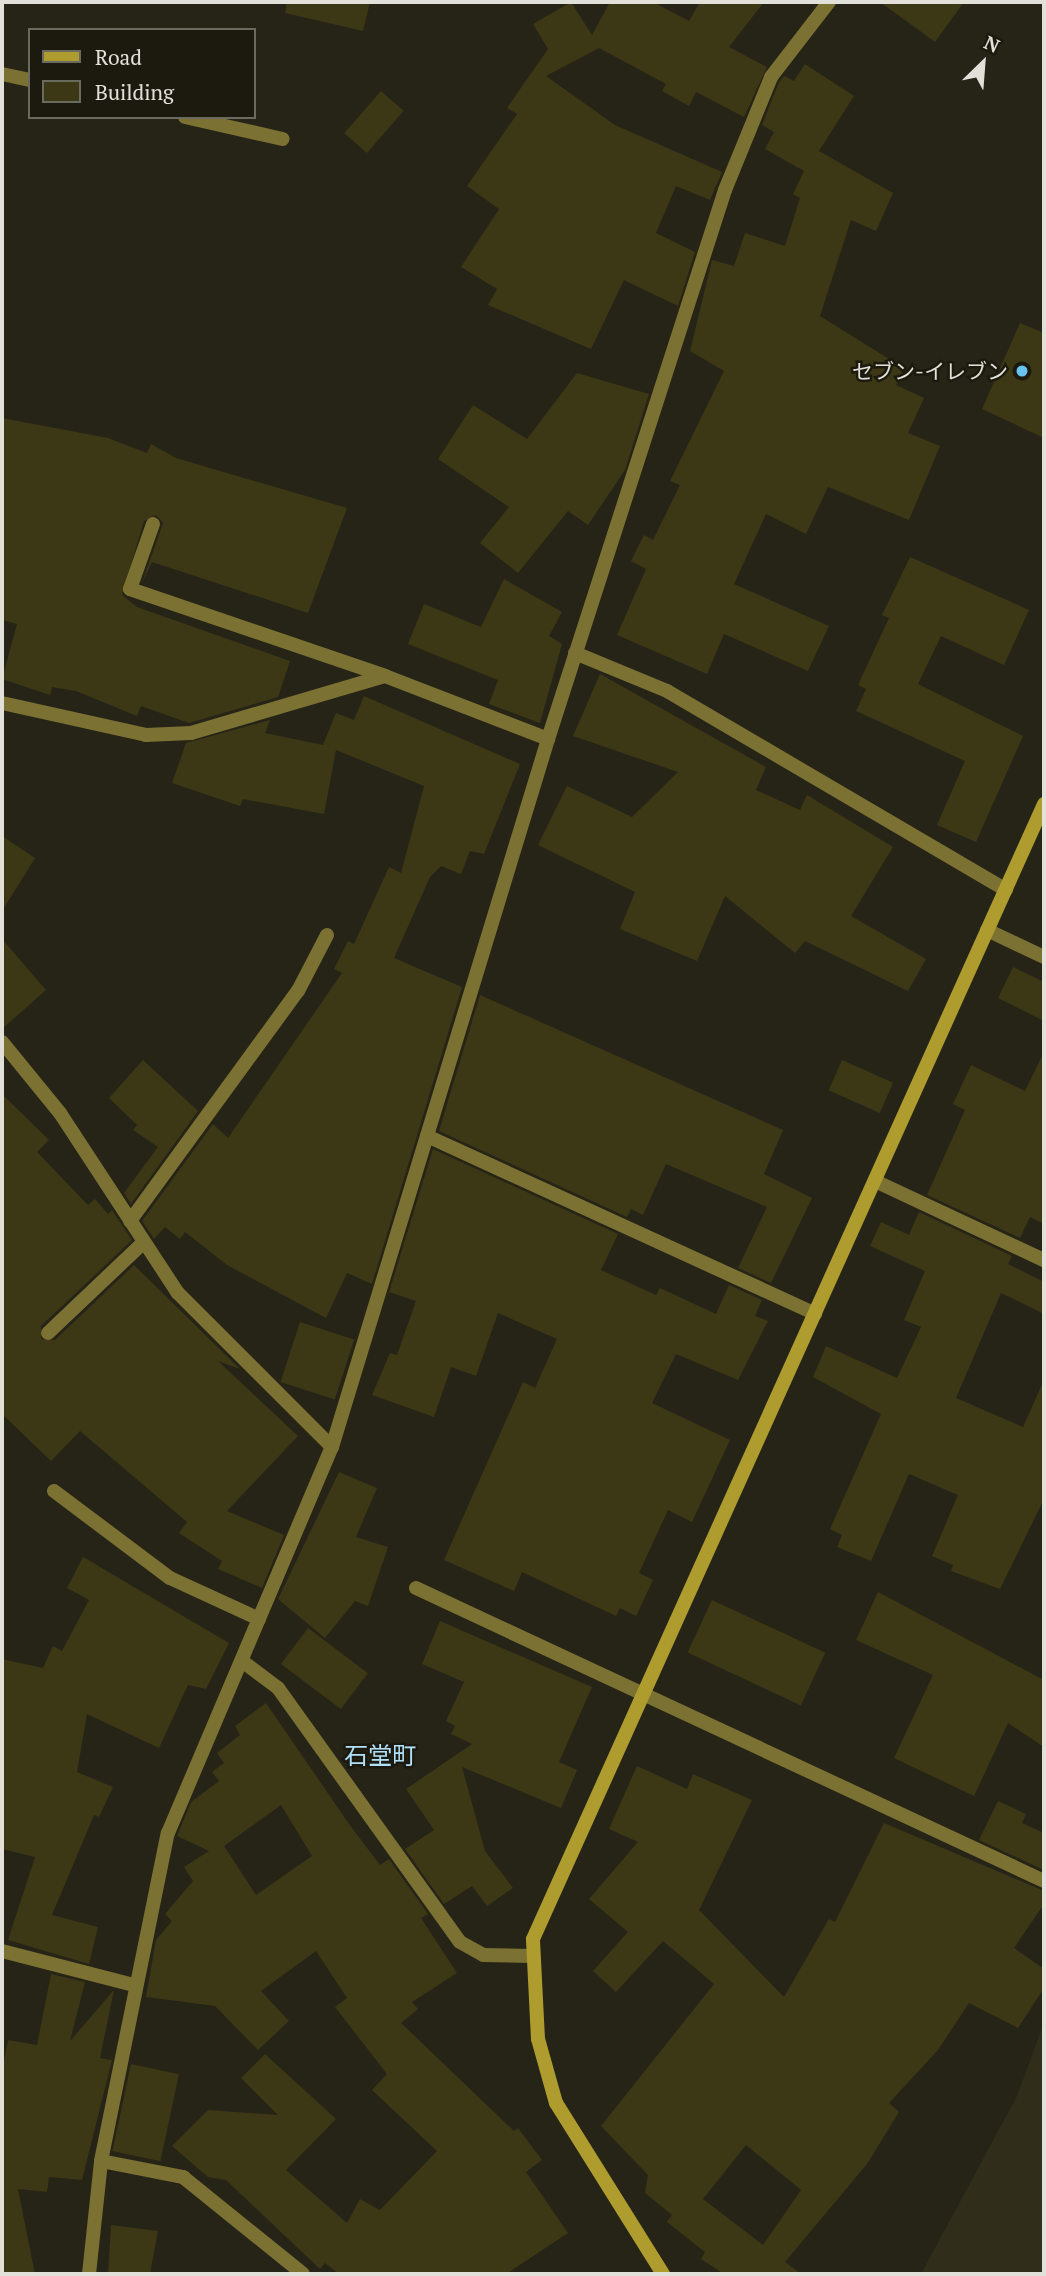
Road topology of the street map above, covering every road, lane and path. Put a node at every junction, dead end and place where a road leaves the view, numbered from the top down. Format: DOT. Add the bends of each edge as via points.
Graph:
graph roads {
  1 [pos="829,2"];
  2 [pos="2,74"];
  3 [pos="28,80"];
  4 [pos="195,119"];
  5 [pos="283,139"];
  6 [pos="153,524"];
  7 [pos="575,653"];
  8 [pos="385,676"];
  9 [pos="2,703"];
  10 [pos="548,739"];
  11 [pos="1044,804"];
  12 [pos="1006,890"];
  13 [pos="987,930"];
  14 [pos="327,935"];
  15 [pos="1044,957"];
  16 [pos="2,1042"];
  17 [pos="427,1136"];
  18 [pos="874,1181"];
  19 [pos="130,1221"];
  20 [pos="144,1242"];
  21 [pos="1044,1260"];
  22 [pos="815,1314"];
  23 [pos="48,1333"];
  24 [pos="332,1447"];
  25 [pos="54,1491"];
  26 [pos="416,1588"];
  27 [pos="259,1619"];
  28 [pos="242,1661"];
  29 [pos="639,1694"];
  30 [pos="1044,1881"];
  31 [pos="2,1951"];
  32 [pos="532,1956"];
  33 [pos="133,1985"];
  34 [pos="101,2161"];
  35 [pos="89,2274"];
  36 [pos="303,2274"];
  37 [pos="663,2274"];
  1 -- 7 [label="street" via="771,77 725,190"];
  2 -- 3 [label="street"];
  4 -- 5 [label="street"];
  6 -- 8 [label="street" via="130,589"];
  7 -- 10 [label="street"];
  7 -- 12 [label="street" via="667,691"];
  8 -- 9 [label="street" via="191,733 146,734"];
  8 -- 10 [label="street"];
  10 -- 17 [label="street"];
  11 -- 12 [label="street"];
  12 -- 13 [label="street"];
  13 -- 15 [label="street"];
  13 -- 18 [label="street"];
  14 -- 19 [label="street" via="298,991"];
  16 -- 19 [label="street" via="60,1113"];
  17 -- 22 [label="street"];
  17 -- 24 [label="street"];
  18 -- 21 [label="street"];
  18 -- 22 [label="street"];
  19 -- 20 [label="street"];
  20 -- 23 [label="street"];
  20 -- 24 [label="street" via="178,1293"];
  22 -- 29 [label="street"];
  24 -- 27 [label="street"];
  25 -- 27 [label="street" via="170,1578"];
  26 -- 29 [label="street"];
  27 -- 28 [label="street"];
  28 -- 32 [label="street" via="278,1688 460,1942 483,1955"];
  28 -- 33 [label="street" via="168,1833"];
  29 -- 30 [label="street"];
  29 -- 32 [label="street" via="544,1906"];
  31 -- 33 [label="street"];
  32 -- 37 [label="street" via="538,2039 556,2103"];
  33 -- 34 [label="street"];
  34 -- 35 [label="street"];
  34 -- 36 [label="street" via="183,2177"];
}
